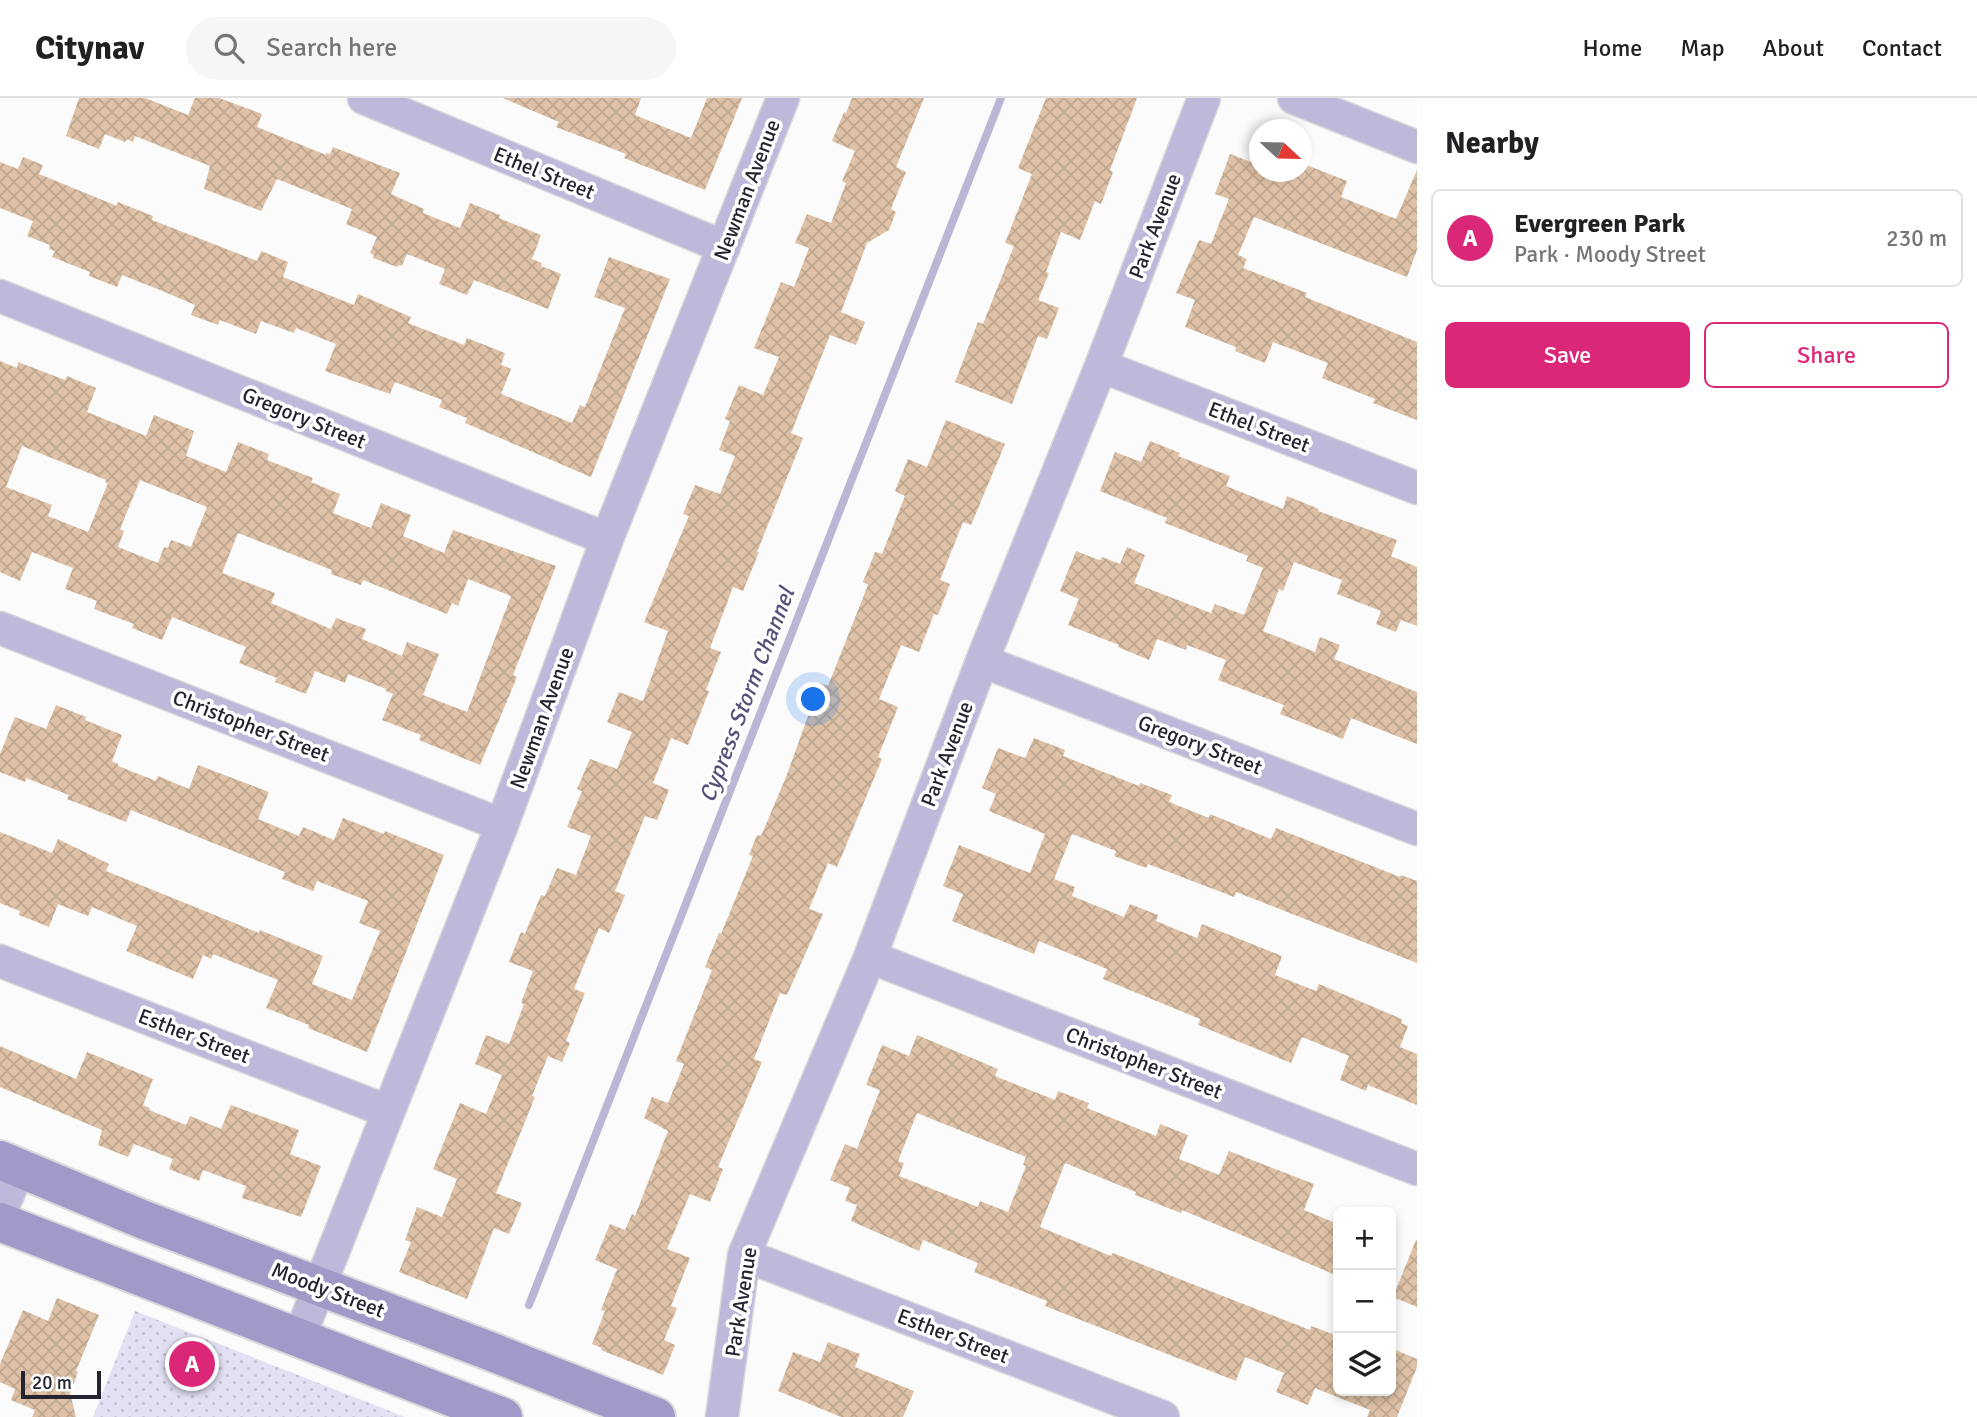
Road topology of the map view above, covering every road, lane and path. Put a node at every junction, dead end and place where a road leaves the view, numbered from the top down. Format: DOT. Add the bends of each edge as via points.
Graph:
graph roads {
  1 [pos="363,98"];
  2 [pos="783,98"];
  3 [pos="1205,98"];
  4 [pos="1294,98"];
  5 [pos="1417,147"];
  6 [pos="724,247"];
  7 [pos="0,296"];
  8 [pos="1101,366"];
  9 [pos="1417,488"];
  10 [pos="607,539"];
  11 [pos="0,628"];
  12 [pos="982,661"];
  13 [pos="502,825"];
  14 [pos="1417,829"];
  15 [pos="870,957"];
  16 [pos="0,961"];
  17 [pos="387,1111"];
  18 [pos="9,1164"];
  19 [pos="1417,1169"];
  20 [pos="0,1214"];
  21 [pos="0,1222"];
  22 [pos="744,1255"];
  23 [pos="320,1287"];
  24 [pos="299,1338"];
  25 [pos="503,1417"];
  26 [pos="656,1417"];
  27 [pos="722,1417"];
  28 [pos="1163,1417"];
  1 -- 6 [label="street, Ethel Street"];
  2 -- 6 [label="street, Newman Avenue"];
  3 -- 8 [label="street, Park Avenue"];
  4 -- 5 [label="street"];
  6 -- 10 [label="street, Newman Avenue"];
  7 -- 10 [label="street, Gregory Street"];
  8 -- 9 [label="street, Ethel Street"];
  8 -- 12 [label="street, Park Avenue"];
  10 -- 13 [label="street, Newman Avenue"];
  11 -- 13 [label="street, Christopher Street"];
  12 -- 14 [label="street, Gregory Street"];
  12 -- 15 [label="street, Park Avenue"];
  13 -- 17 [label="street, Newman Avenue"];
  15 -- 19 [label="street, Christopher Street"];
  15 -- 22 [label="street, Park Avenue"];
  16 -- 17 [label="street, Esther Street"];
  17 -- 23 [label="street, Newman Avenue"];
  18 -- 20 [label="street"];
  18 -- 23 [label="main road, Moody Street"];
  21 -- 24 [label="main road"];
  22 -- 27 [label="street, Park Avenue"];
  22 -- 28 [label="street, Esther Street"];
  23 -- 24 [label="street, Newman Avenue"];
  23 -- 26 [label="main road, Moody Street"];
  24 -- 25 [label="main road"];
}
